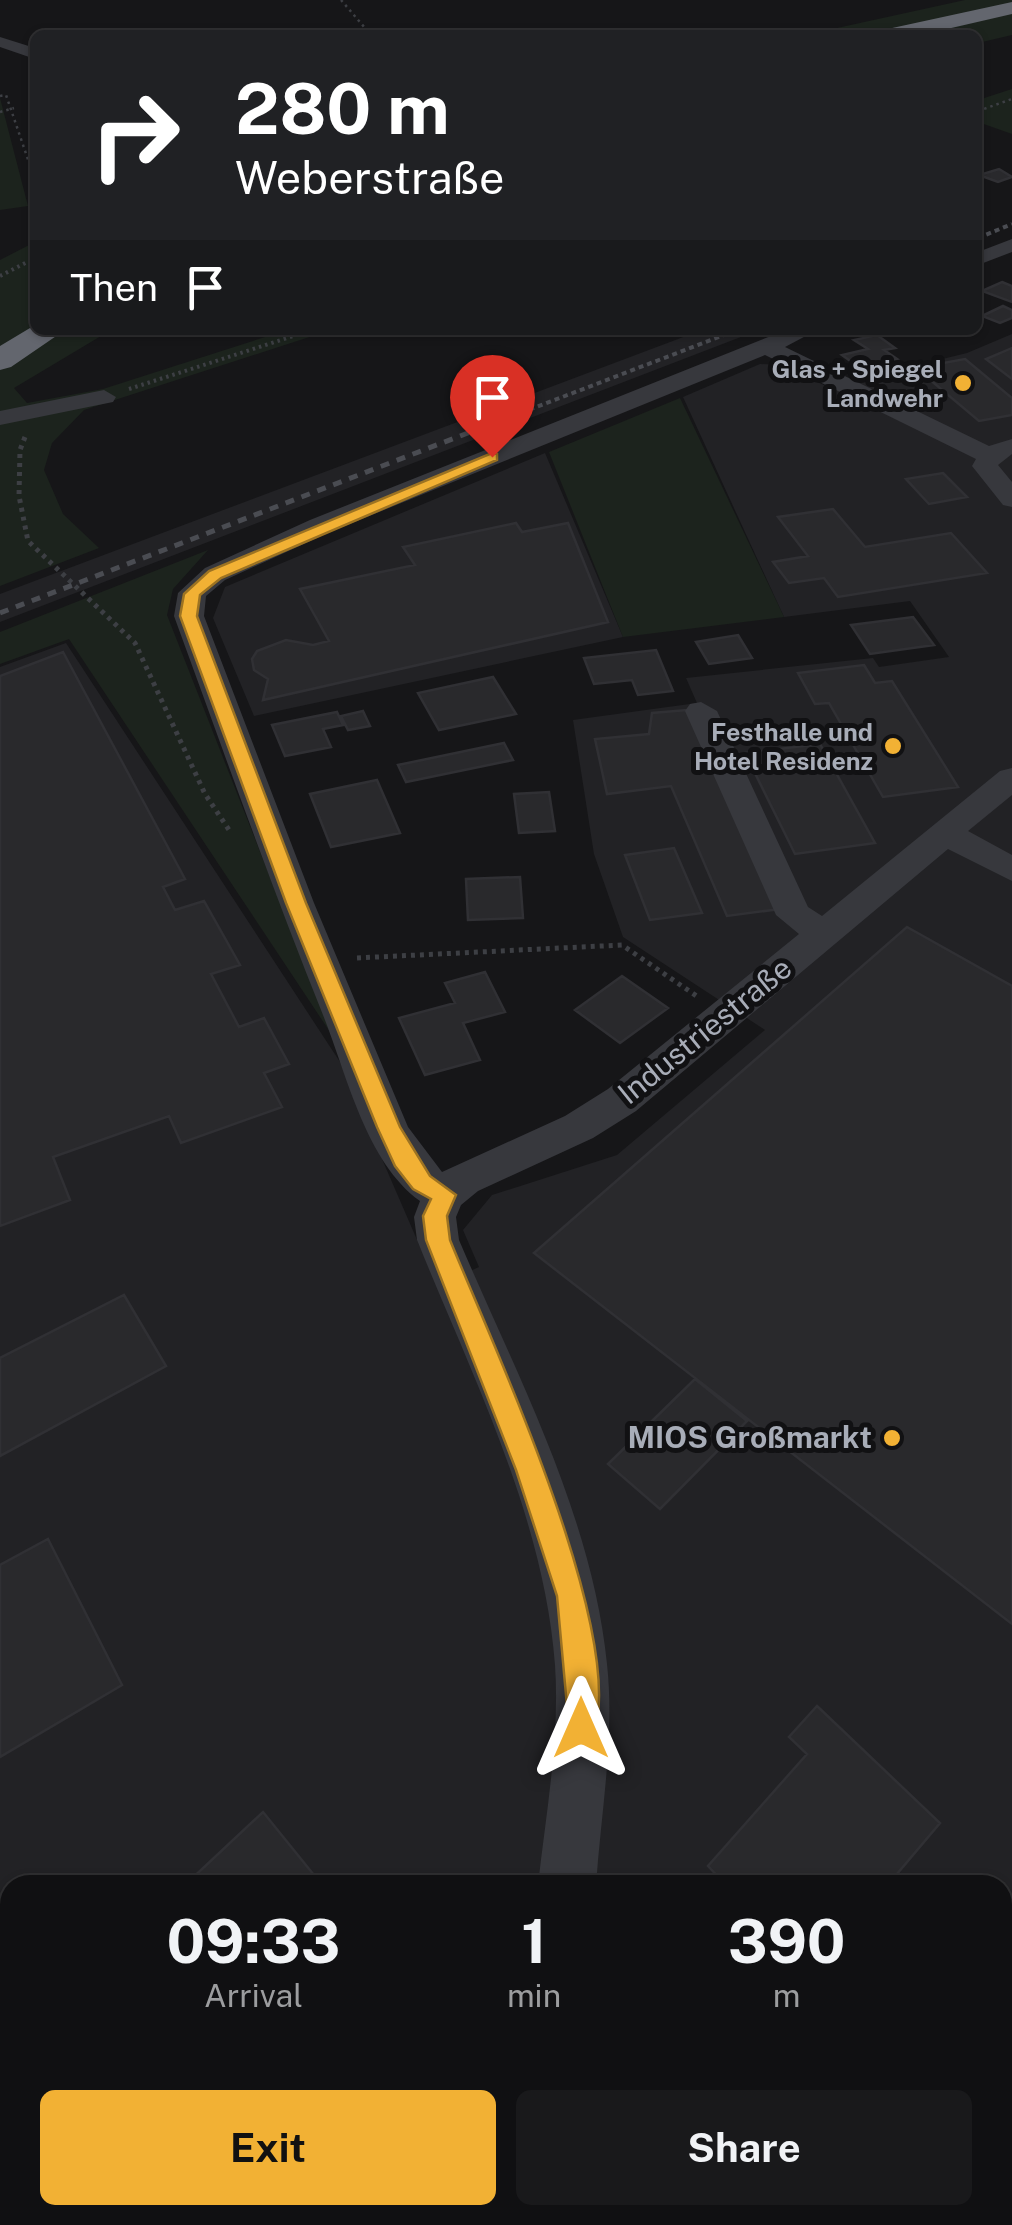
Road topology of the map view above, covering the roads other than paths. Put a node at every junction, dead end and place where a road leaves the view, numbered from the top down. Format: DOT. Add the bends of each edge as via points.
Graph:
graph roads {
  1 [pos="1012,8"];
  2 [pos="1012,19"];
  3 [pos="913,30"];
  4 [pos="965,30"];
  5 [pos="0,42"];
  6 [pos="30,52"];
  7 [pos="1012,245"];
  8 [pos="982,257"];
  9 [pos="30,312"];
  10 [pos="0,330"];
  11 [pos="42,335"];
  12 [pos="794,335"];
  13 [pos="766,346"];
  14 [pos="0,360"];
  15 [pos="104,397"];
  16 [pos="0,418"];
  17 [pos="1001,450"];
  18 [pos="1012,499"];
  19 [pos="701,711"];
  20 [pos="1012,778"];
  21 [pos="945,833"];
  22 [pos="1012,870"];
  23 [pos="824,933"];
  24 [pos="444,1195"];
  25 [pos="568,1875"];
  1 -- 3 [label="highway"];
  2 -- 4 [label="highway"];
  5 -- 6 [label="street"];
  7 -- 8 [label="street"];
  9 -- 10 [label="highway"];
  11 -- 14 [label="highway"];
  12 -- 13 [label="street"];
  13 -- 17 [label="street" via="925,433"];
  13 -- 24 [label="street" via="320,526 215,574 192,594 189,616 404,1160 422,1183"];
  15 -- 16 [label="street"];
  17 -- 18 [label="street" via="985,466"];
  19 -- 23 [label="street" via="794,915"];
  20 -- 21 [label="street, Industriestraße"];
  21 -- 22 [label="street"];
  21 -- 23 [label="street, Industriestraße"];
  23 -- 24 [label="street, Industriestraße" via="622,1100 579,1127 463,1179"];
  24 -- 25 [label="street" via="435,1216 438,1240 530,1470 572,1596 581,1728"];
}
